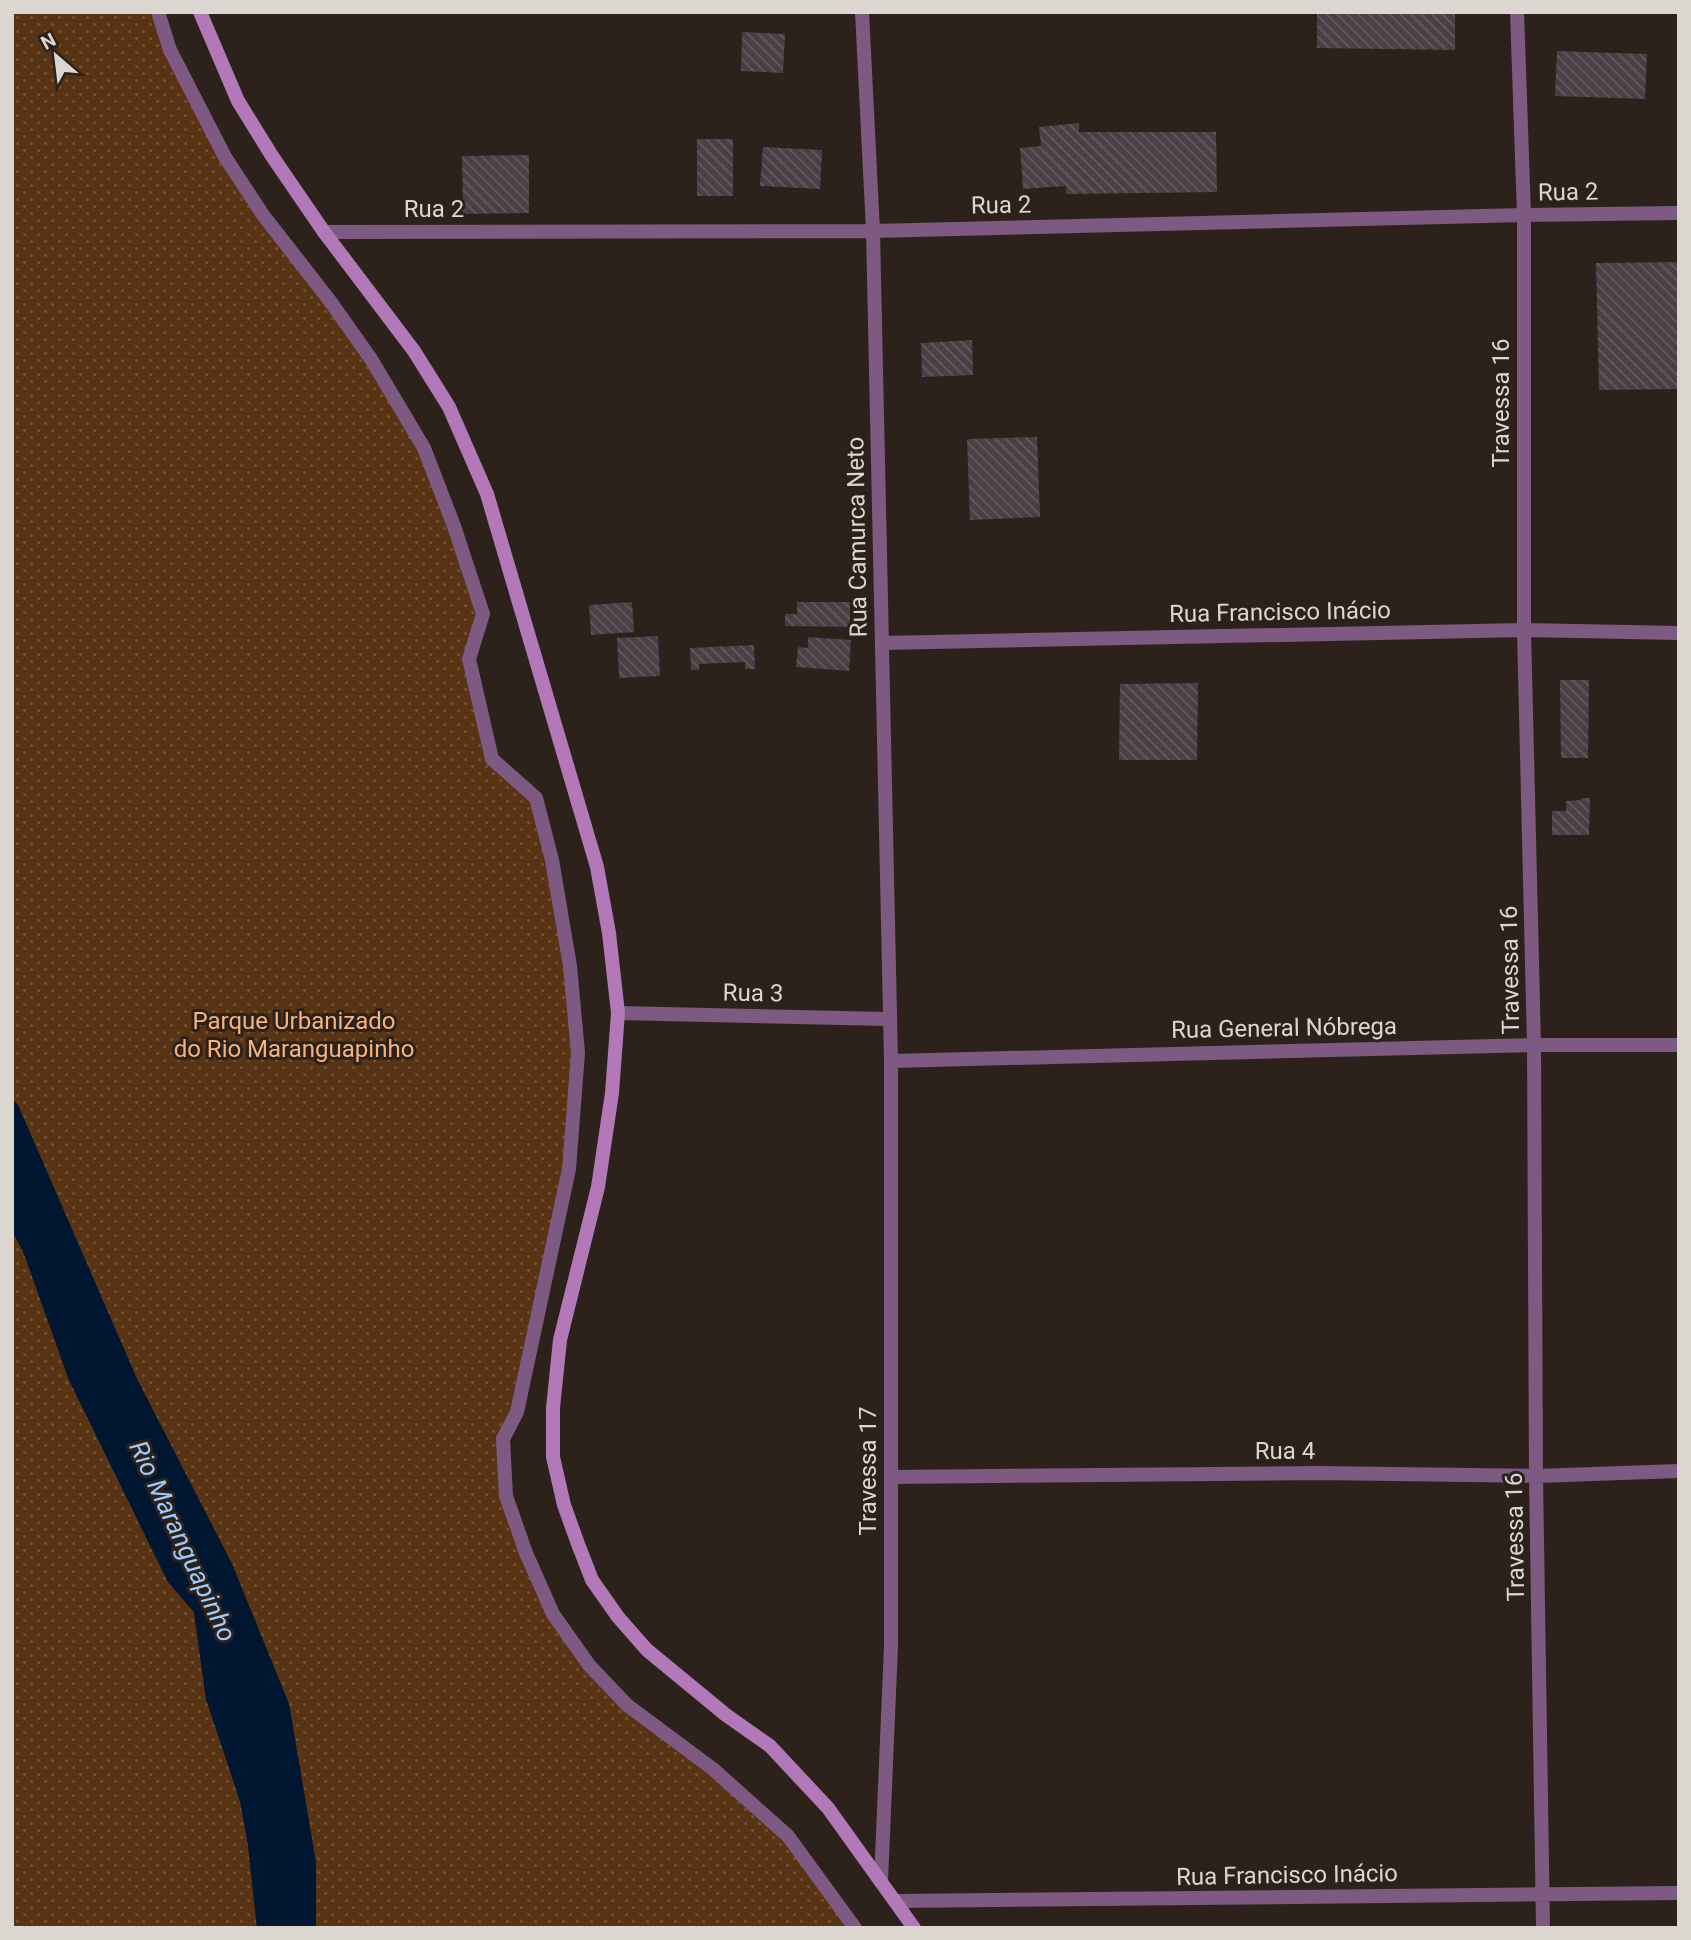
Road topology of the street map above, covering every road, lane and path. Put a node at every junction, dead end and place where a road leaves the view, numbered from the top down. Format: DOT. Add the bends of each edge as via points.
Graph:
graph roads {
  1 [pos="158,12"];
  2 [pos="200,12"];
  3 [pos="862,12"];
  4 [pos="1517,12"];
  5 [pos="1679,214"];
  6 [pos="1524,215"];
  7 [pos="873,231"];
  8 [pos="324,232"];
  9 [pos="1524,630"];
  10 [pos="1679,634"];
  11 [pos="882,643"];
  12 [pos="618,1013"];
  13 [pos="888,1019"];
  14 [pos="1534,1045"];
  15 [pos="1679,1045"];
  16 [pos="891,1060"];
  17 [pos="1679,1471"];
  18 [pos="1536,1476"];
  19 [pos="891,1478"];
  20 [pos="881,1881"];
  21 [pos="1679,1893"];
  22 [pos="1542,1895"];
  23 [pos="896,1901"];
  24 [pos="855,1928"];
  25 [pos="914,1928"];
  26 [pos="1543,1928"];
  1 -- 24 [label="street" via="170,50 225,157 371,359 424,449 483,614 469,659 492,759 536,798 552,860 570,967 578,1053 569,1168 517,1412 503,1439 506,1496 526,1553 553,1614 589,1665 627,1705 713,1769 788,1836"];
  2 -- 8 [label="main road" via="238,101"];
  3 -- 7 [label="street, Rua Camurca Neto"];
  4 -- 6 [label="street, Travessa 16"];
  5 -- 6 [label="street, Rua 2"];
  6 -- 7 [label="street, Rua 2"];
  6 -- 9 [label="street, Travessa 16"];
  7 -- 8 [label="street, Rua 2"];
  7 -- 11 [label="street, Rua Camurca Neto"];
  8 -- 12 [label="main road" via="414,351 449,407 487,494 597,867"];
  9 -- 10 [label="street, Rua Francisco Inácio"];
  9 -- 11 [label="street, Rua Francisco Inácio"];
  9 -- 14 [label="street, Travessa 16"];
  11 -- 13 [label="street, Rua Camurca Neto"];
  12 -- 13 [label="street, Rua 3"];
  12 -- 20 [label="main road" via="598,1187 560,1340 552,1457 564,1506 592,1580 618,1617 647,1650 770,1746 828,1808"];
  13 -- 16 [label="street, Rua Camurca Neto"];
  14 -- 15 [label="street, Rua General Nóbrega"];
  14 -- 16 [label="street, Rua General Nóbrega"];
  14 -- 18 [label="street, Travessa 16"];
  16 -- 19 [label="street, Travessa 17"];
  17 -- 18 [label="street, Rua 4"];
  18 -- 19 [label="street, Rua 4" via="1319,1473"];
  18 -- 22 [label="street, Travessa 16"];
  19 -- 20 [label="street, Travessa 17" via="891,1646"];
  20 -- 23 [label="main road"];
  21 -- 22 [label="street, Rua Francisco Inácio"];
  22 -- 23 [label="street, Rua Francisco Inácio"];
  22 -- 26 [label="street, Travessa 16"];
  23 -- 25 [label="main road"];
}
